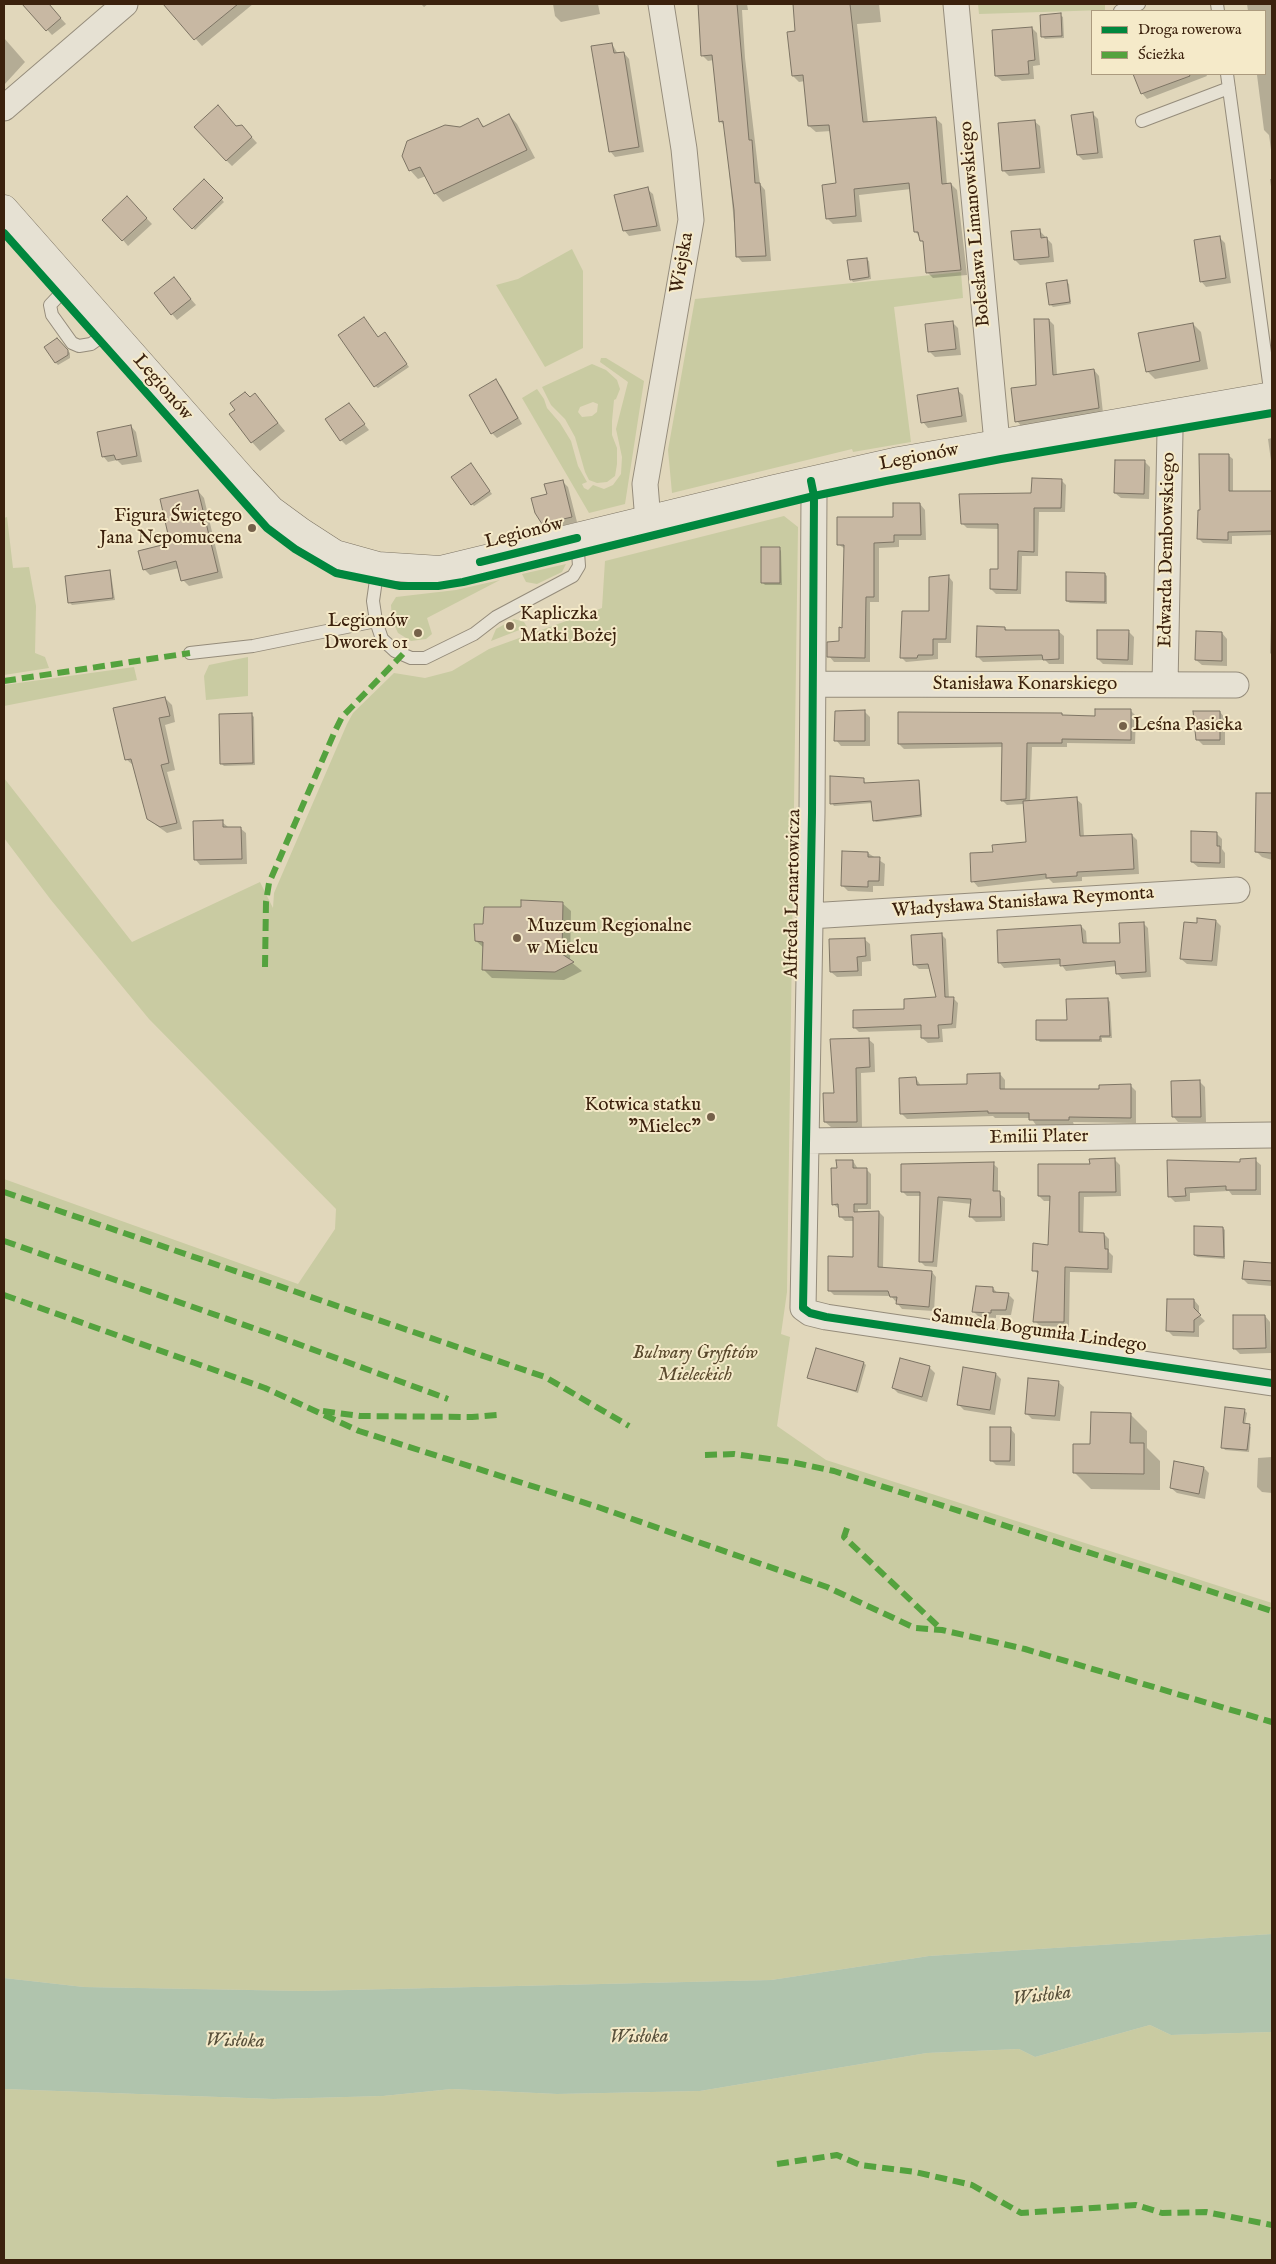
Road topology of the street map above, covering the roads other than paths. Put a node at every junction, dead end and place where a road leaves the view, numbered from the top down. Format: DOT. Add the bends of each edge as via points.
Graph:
graph roads {
  1 [pos="125,4"];
  2 [pos="661,4"];
  3 [pos="956,4"];
  4 [pos="1139,4"];
  5 [pos="1123,10"];
  6 [pos="1227,75"];
  7 [pos="1229,88"];
  8 [pos="4,108"];
  9 [pos="1142,121"];
  10 [pos="4,209"];
  11 [pos="70,284"];
  12 [pos="111,330"];
  13 [pos="1272,396"];
  14 [pos="1167,414"];
  15 [pos="997,443"];
  16 [pos="811,481"];
  17 [pos="648,521"];
  18 [pos="577,538"];
  19 [pos="378,566"];
  20 [pos="376,621"];
  21 [pos="190,654"];
  22 [pos="813,684"];
  23 [pos="1165,685"];
  24 [pos="1236,686"];
  25 [pos="1236,890"];
  26 [pos="810,916"];
  27 [pos="1272,1135"];
  28 [pos="806,1141"];
  29 [pos="803,1308"];
  30 [pos="1272,1383"];
  1 -- 8 [label="street"];
  2 -- 17 [label="street, Wiejska" via="684,149 691,220 645,484"];
  3 -- 15 [label="street, Bolesława Limanowskiego"];
  4 -- 5 [label="lane"];
  6 -- 7 [label="lane"];
  7 -- 9 [label="lane"];
  7 -- 13 [label="lane"];
  10 -- 11 [label="street, Legionów"];
  11 -- 12 [label="street, Legionów"];
  11 -- 12 [label="lane" via="50,305 52,315 72,343 79,346 91,344"];
  12 -- 19 [label="street, Legionów" via="272,510 335,554"];
  13 -- 14 [label="street, Legionów"];
  14 -- 15 [label="street, Legionów"];
  14 -- 23 [label="street, Edwarda Dembowskiego" via="1170,440"];
  15 -- 16 [label="street, Legionów"];
  16 -- 17 [label="street, Legionów"];
  16 -- 22 [label="street, Alfreda Lenartowicza" via="814,496"];
  17 -- 18 [label="street, Legionów"];
  18 -- 19 [label="street, Legionów" via="440,570"];
  18 -- 20 [label="lane" via="579,566 573,576 496,616 474,634 425,658 411,658 395,651 382,638"];
  19 -- 20 [label="lane" via="373,601"];
  20 -- 21 [label="lane" via="253,646"];
  22 -- 23 [label="street, Stanisława Konarskiego"];
  22 -- 26 [label="street, Alfreda Lenartowicza"];
  23 -- 24 [label="street, Stanisława Konarskiego"];
  25 -- 26 [label="street, Władysława Stanisława Reymonta"];
  26 -- 28 [label="street, Alfreda Lenartowicza"];
  27 -- 28 [label="street, Emilii Plater"];
  28 -- 29 [label="street, Alfreda Lenartowicza"];
  29 -- 30 [label="street, Samuela Bogumiła Lindego" via="826,1317"];
}
